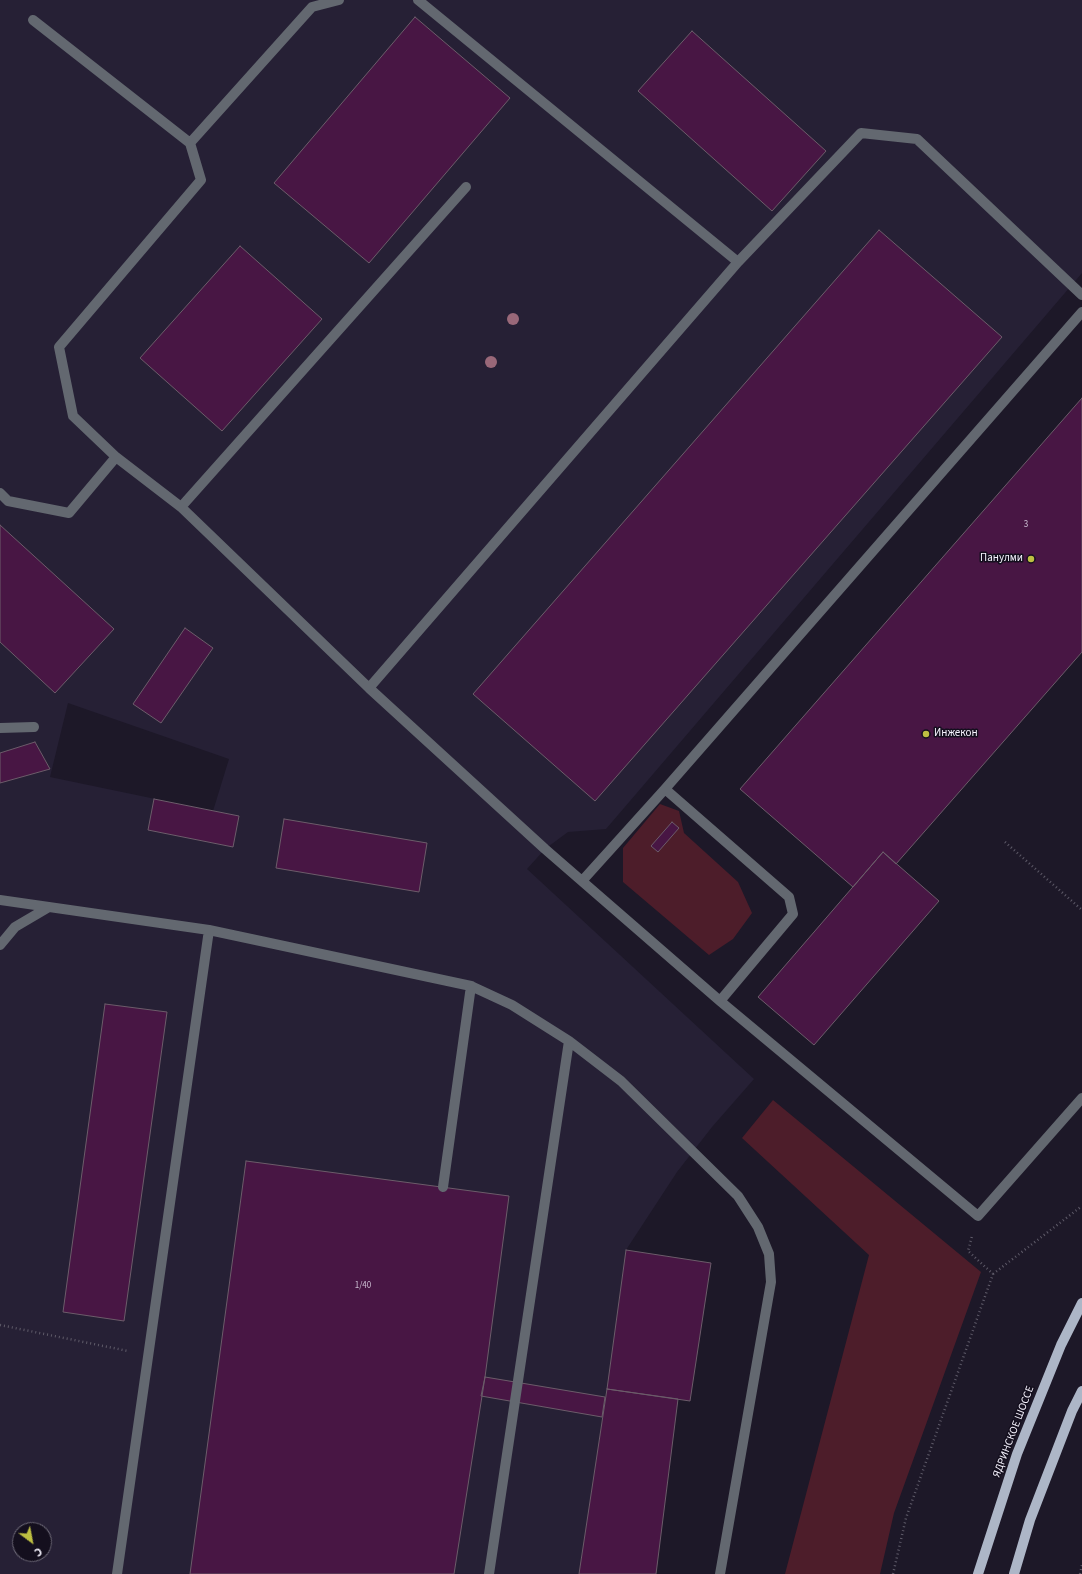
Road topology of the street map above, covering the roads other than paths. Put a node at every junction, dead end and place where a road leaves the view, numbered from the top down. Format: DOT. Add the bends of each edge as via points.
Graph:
graph roads {
  1 [pos="339,0"];
  2 [pos="418,0"];
  3 [pos="33,20"];
  4 [pos="190,143"];
  5 [pos="466,187"];
  6 [pos="738,262"];
  7 [pos="1082,295"];
  8 [pos="1082,312"];
  9 [pos="116,457"];
  10 [pos="0,493"];
  11 [pos="181,507"];
  12 [pos="369,688"];
  13 [pos="34,727"];
  14 [pos="0,728"];
  15 [pos="665,789"];
  16 [pos="582,881"];
  17 [pos="0,900"];
  18 [pos="50,907"];
  19 [pos="209,930"];
  20 [pos="0,945"];
  21 [pos="471,986"];
  22 [pos="720,1001"];
  23 [pos="569,1042"];
  24 [pos="1082,1098"];
  25 [pos="443,1188"];
  26 [pos="1082,1303"];
  27 [pos="1082,1391"];
  28 [pos="117,1574"];
  29 [pos="489,1574"];
  30 [pos="720,1574"];
  31 [pos="978,1574"];
  32 [pos="1014,1574"];
  1 -- 4 [label="lane" via="312,7"];
  2 -- 6 [label="lane"];
  3 -- 4 [label="lane"];
  4 -- 9 [label="lane" via="201,180 59,348 73,416"];
  5 -- 11 [label="lane"];
  6 -- 7 [label="lane" via="861,133 917,138"];
  6 -- 12 [label="lane"];
  8 -- 15 [label="lane"];
  9 -- 10 [label="lane" via="69,513 8,501"];
  9 -- 11 [label="lane"];
  11 -- 12 [label="lane"];
  12 -- 16 [label="lane"];
  13 -- 14 [label="lane"];
  15 -- 16 [label="lane"];
  15 -- 22 [label="lane" via="789,897 792,914"];
  16 -- 22 [label="lane"];
  17 -- 18 [label="lane"];
  18 -- 19 [label="lane"];
  18 -- 20 [label="lane" via="15,927"];
  19 -- 21 [label="lane"];
  19 -- 28 [label="lane"];
  21 -- 23 [label="lane" via="512,1005"];
  21 -- 25 [label="lane"];
  22 -- 24 [label="lane" via="978,1216"];
  23 -- 29 [label="lane"];
  23 -- 30 [label="lane" via="621,1082 738,1196 758,1228 769,1254 771,1282"];
  26 -- 31 [label="main road, ЯДРИНСКОЕ ШОССЕ" via="1061,1345 1018,1454"];
  27 -- 32 [label="main road" via="1030,1520"];
}
